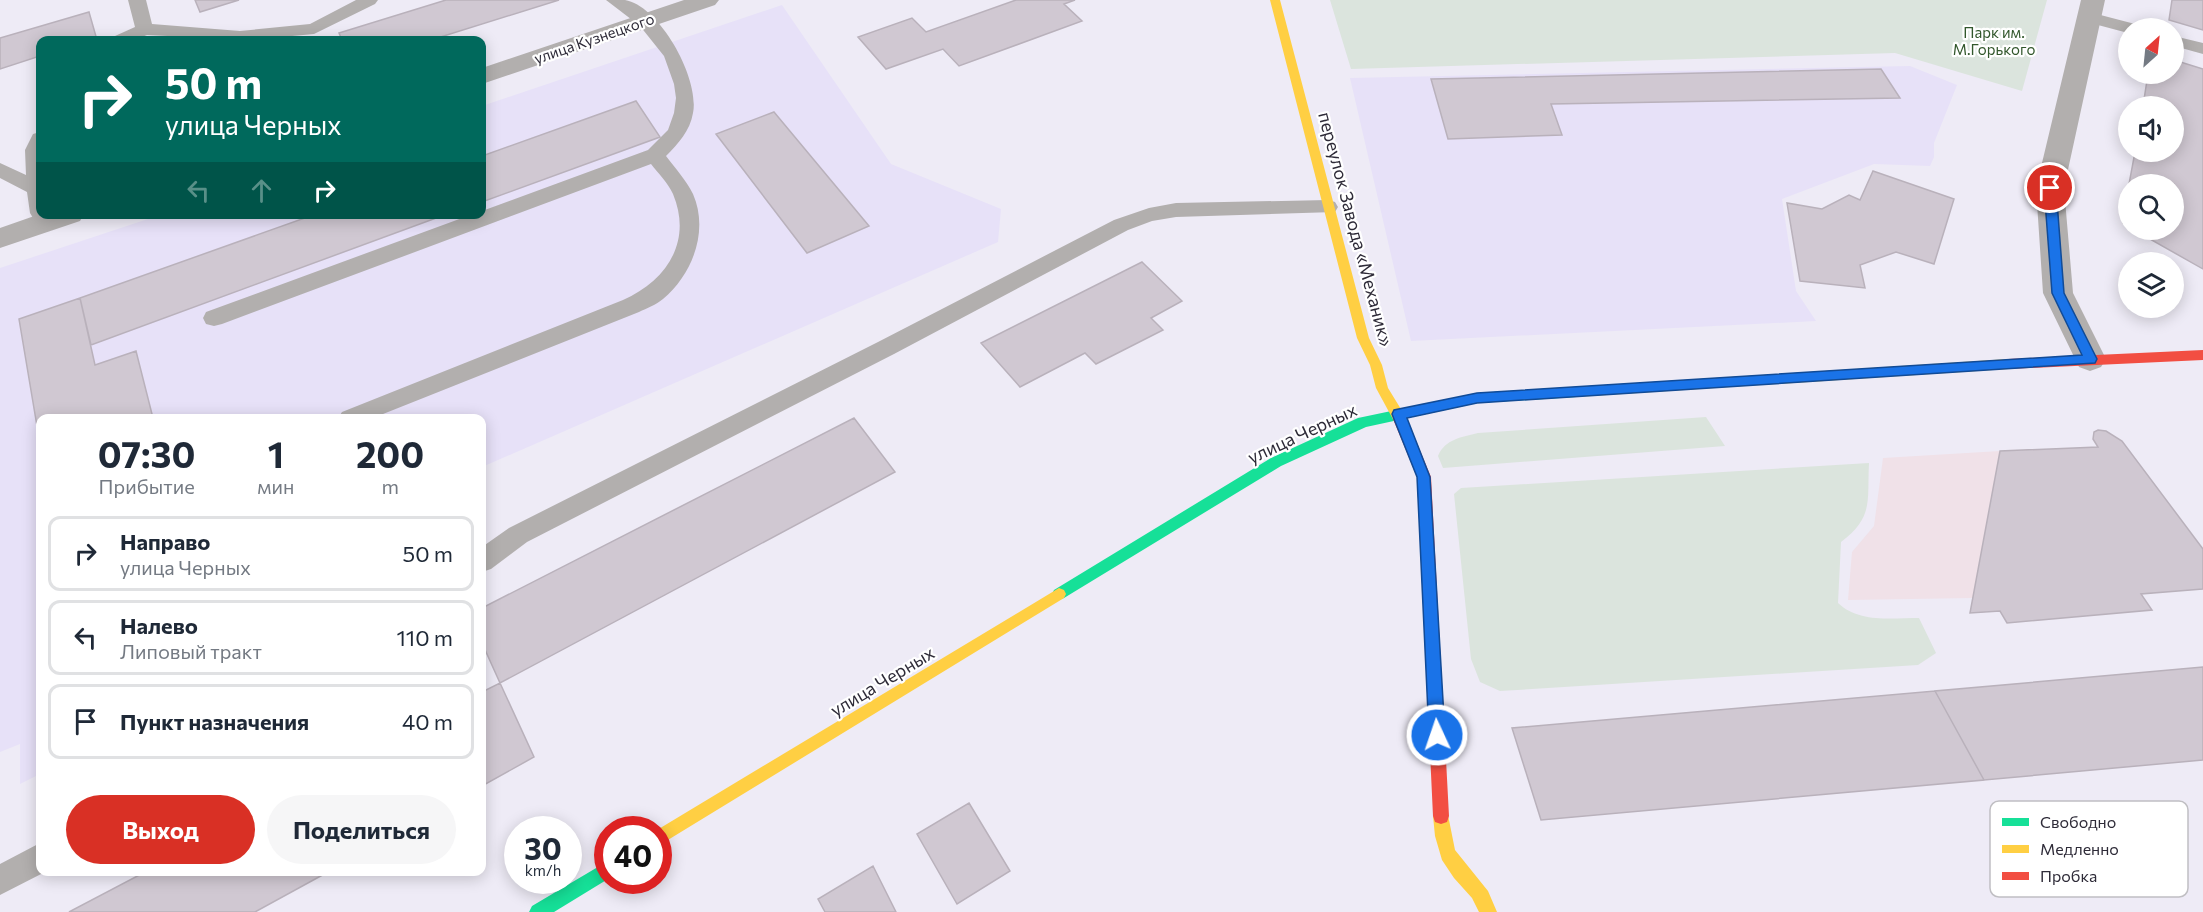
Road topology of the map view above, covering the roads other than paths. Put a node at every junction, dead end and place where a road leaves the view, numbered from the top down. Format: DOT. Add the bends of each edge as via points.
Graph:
graph roads {
  1 [pos="137,0"];
  2 [pos="369,0"];
  3 [pos="615,0"];
  4 [pos="707,0"];
  5 [pos="1275,0"];
  6 [pos="2091,9"];
  7 [pos="645,21"];
  8 [pos="2118,22"];
  9 [pos="144,29"];
  10 [pos="317,35"];
  11 [pos="129,36"];
  12 [pos="2184,44"];
  13 [pos="2203,49"];
  14 [pos="486,75"];
  15 [pos="36,148"];
  16 [pos="655,155"];
  17 [pos="0,170"];
  18 [pos="36,170"];
  19 [pos="36,188"];
  20 [pos="1328,207"];
  21 [pos="486,217"];
  22 [pos="37,219"];
  23 [pos="482,219"];
  24 [pos="0,238"];
  25 [pos="214,318"];
  26 [pos="2203,355"];
  27 [pos="2090,359"];
  28 [pos="360,414"];
  29 [pos="1398,414"];
  30 [pos="486,558"];
  31 [pos="672,829"];
  32 [pos="36,860"];
  33 [pos="594,878"];
  34 [pos="0,880"];
  35 [pos="538,912"];
  36 [pos="1488,912"];
  1 -- 9 [label="lane"];
  2 -- 10 [label="lane"];
  3 -- 7 [label="lane"];
  4 -- 7 [label="street, улица Кузнецкого"];
  5 -- 20 [label="main road, переулок Завода «Механик»"];
  6 -- 8 [label="lane"];
  6 -- 27 [label="street" via="2050,188 2058,293"];
  7 -- 14 [label="street, улица Кузнецкого"];
  7 -- 16 [label="lane" via="673,54 686,95 679,128"];
  9 -- 10 [label="lane" via="240,36"];
  9 -- 11 [label="lane"];
  12 -- 13 [label="lane"];
  15 -- 18 [label="lane"];
  16 -- 21 [label="lane"];
  16 -- 28 [label="lane" via="684,196 691,241 671,278 655,295"];
  17 -- 19 [label="lane"];
  20 -- 29 [label="main road, переулок Завода «Механик»" via="1346,262 1363,338 1382,387"];
  20 -- 30 [label="lane" via="1176,210 1121,225 518,535"];
  22 -- 24 [label="street"];
  23 -- 25 [label="lane"];
  26 -- 27 [label="main road, улица Черных"];
  27 -- 29 [label="main road, улица Черных" via="1477,398"];
  29 -- 31 [label="main road, улица Черных" via="1363,422 1276,462"];
  29 -- 36 [label="main road, переулок Завода «Механик»" via="1424,477 1442,830 1446,851 1455,868 1484,894"];
  32 -- 34 [label="lane"];
  33 -- 35 [label="main road"];
}
